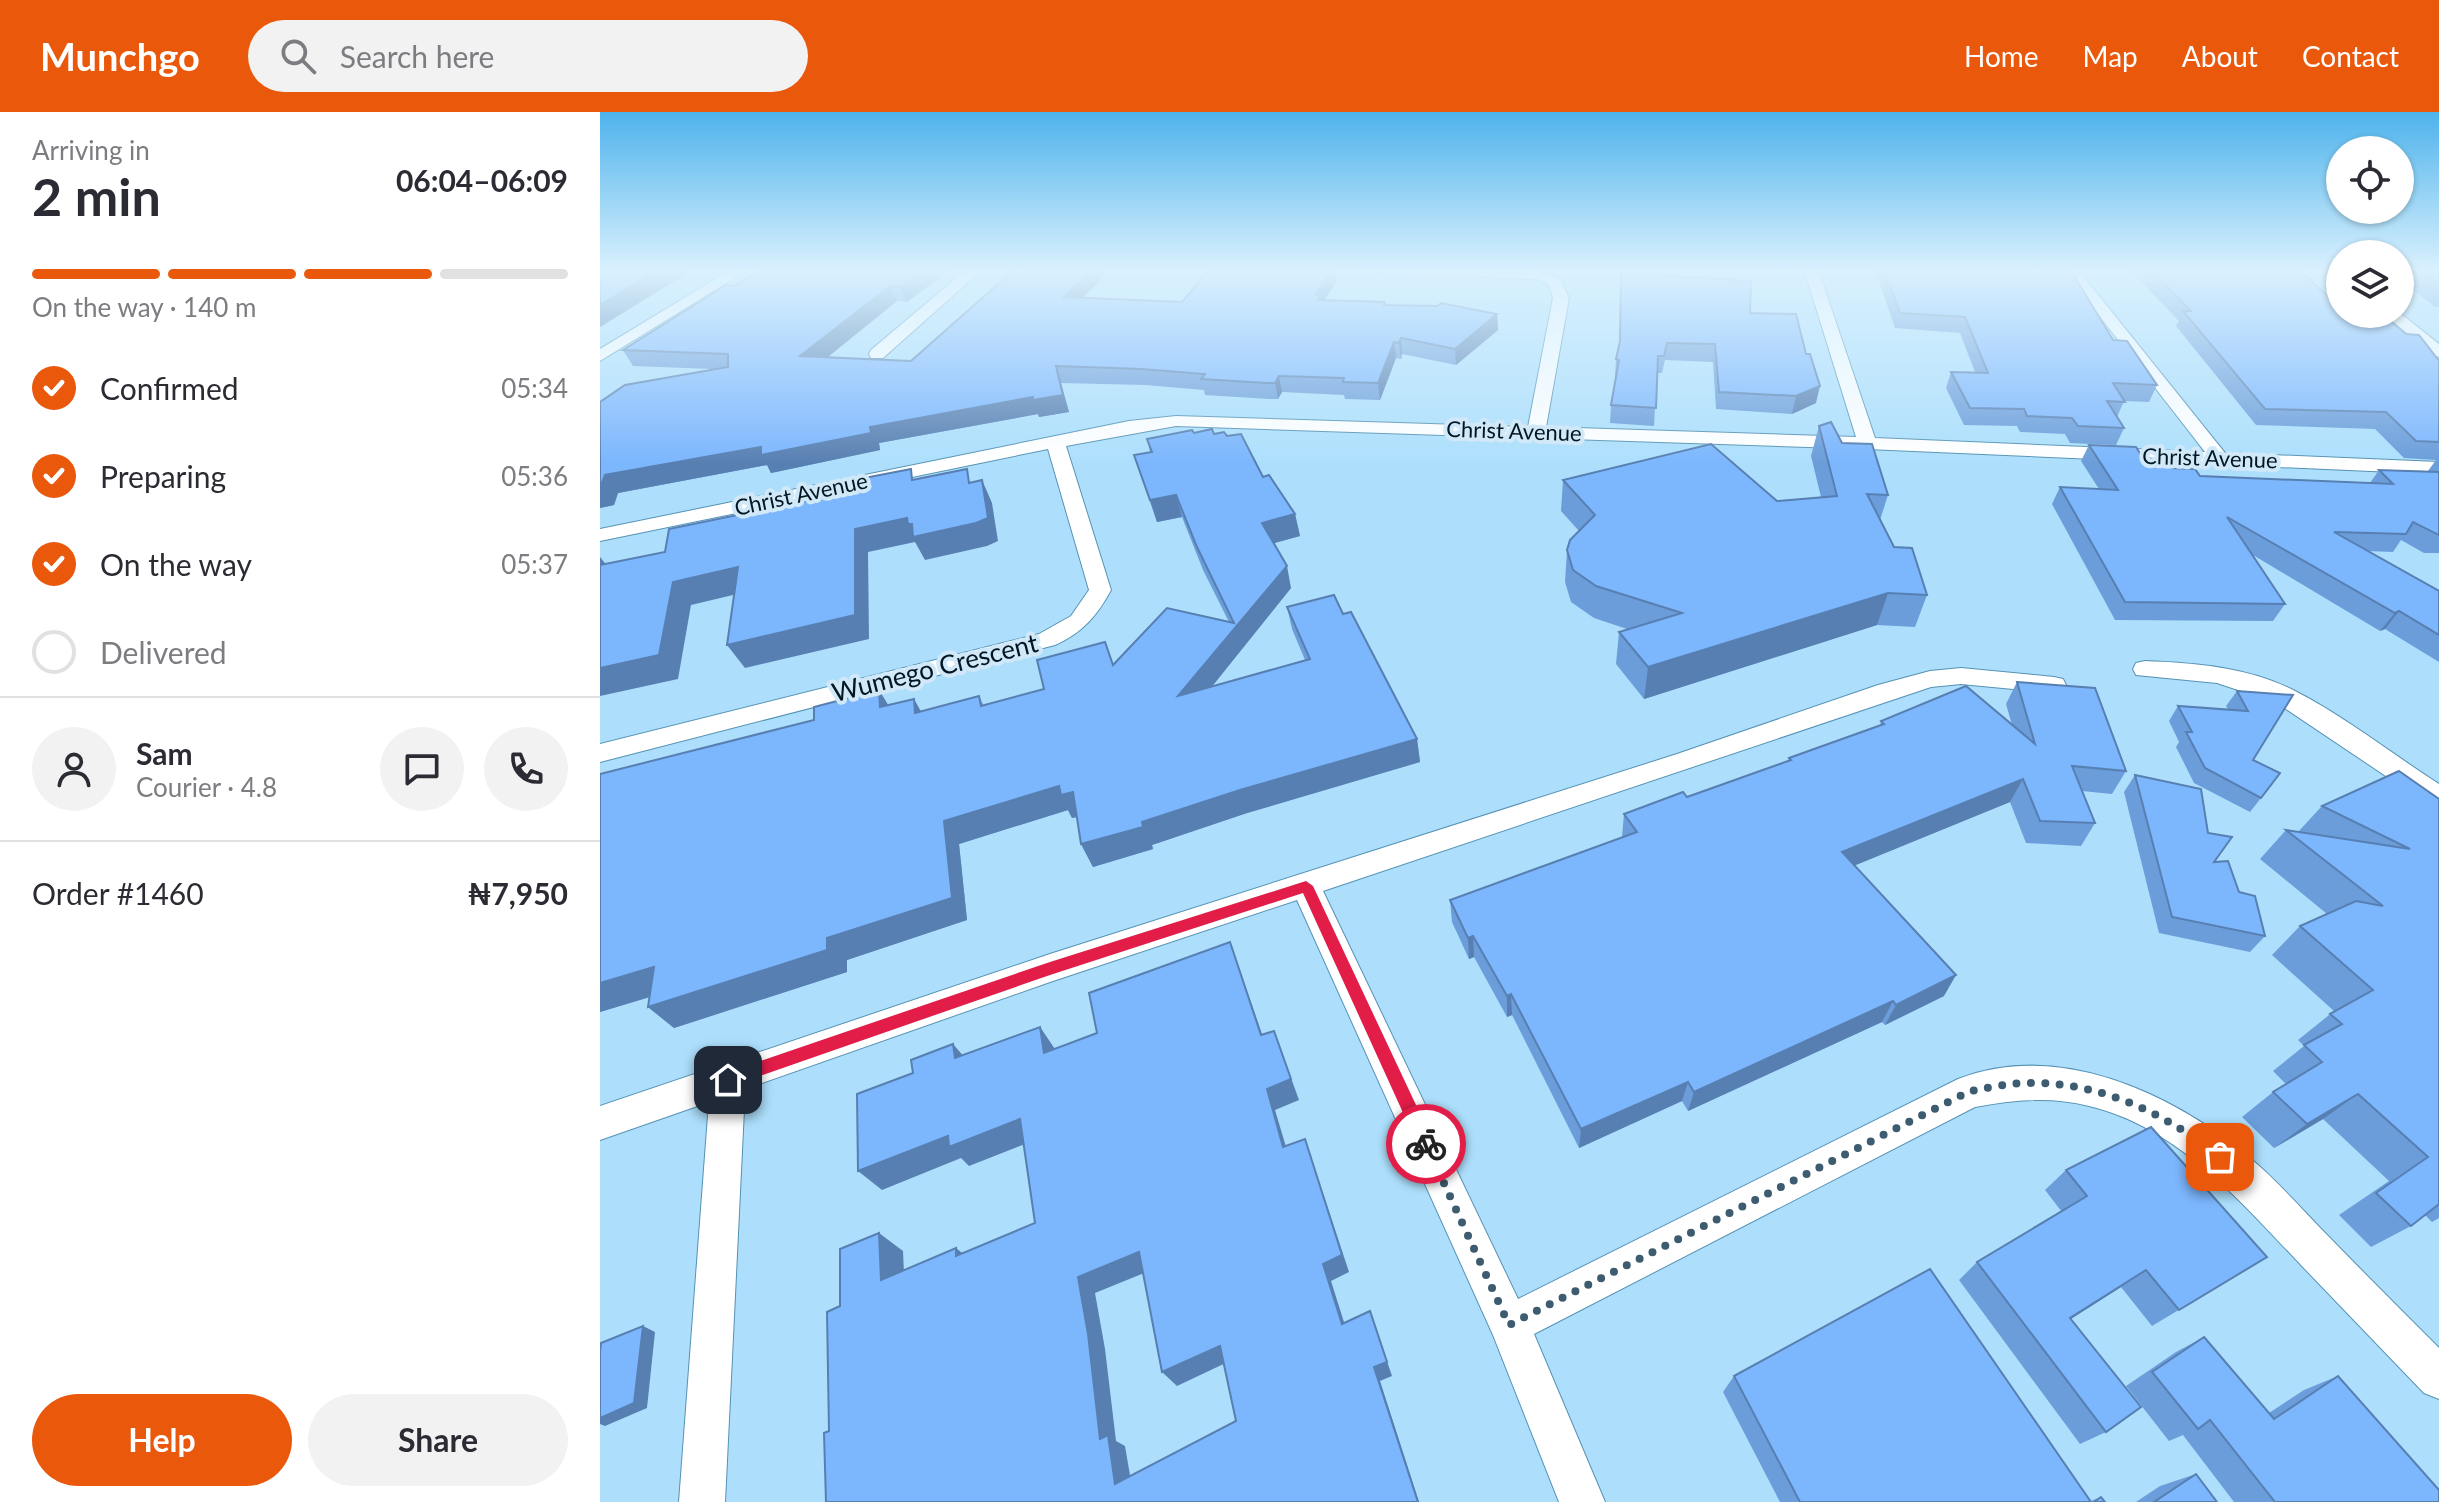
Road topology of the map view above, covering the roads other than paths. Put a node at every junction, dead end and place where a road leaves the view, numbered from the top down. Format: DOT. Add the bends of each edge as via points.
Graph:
graph roads {
  1 [pos="636,334"];
  2 [pos="900,334"];
  3 [pos="1554,334"];
  4 [pos="1832,334"];
  5 [pos="2121,334"];
  6 [pos="2417,334"];
  7 [pos="2439,352"];
  8 [pos="877,354"];
  9 [pos="600,356"];
  10 [pos="1536,432"];
  11 [pos="1055,442"];
  12 [pos="1867,443"];
  13 [pos="2220,459"];
  14 [pos="2439,468"];
  15 [pos="600,535"];
  16 [pos="2148,670"];
  17 [pos="2071,687"];
  18 [pos="600,753"];
  19 [pos="2439,798"];
  20 [pos="1306,886"];
  21 [pos="728,1080"];
  22 [pos="600,1123"];
  23 [pos="1509,1325"];
  24 [pos="2439,1378"];
  25 [pos="702,1502"];
  26 [pos="1582,1502"];
  1 -- 9 [label="street"];
  2 -- 8 [label="street"];
  3 -- 10 [label="street"];
  4 -- 12 [label="street"];
  5 -- 13 [label="street"];
  6 -- 7 [label="street"];
  10 -- 11 [label="street, Christ Avenue" via="1176,421"];
  10 -- 12 [label="street, Christ Avenue"];
  11 -- 15 [label="street, Christ Avenue"];
  11 -- 18 [label="street, Wumego Crescent" via="1100,590 1069,630 1047,640"];
  12 -- 13 [label="street, Christ Avenue"];
  13 -- 14 [label="street, Christ Avenue"];
  16 -- 19 [label="street" via="2210,672 2286,697"];
  17 -- 20 [label="street" via="1961,676 1930,679"];
  20 -- 21 [label="street"];
  20 -- 23 [label="street"];
  21 -- 22 [label="street"];
  21 -- 25 [label="street"];
  23 -- 24 [label="street" via="1970,1091 2030,1082 2083,1087 2152,1111 2201,1143 2238,1172"];
  23 -- 26 [label="street"];
}
